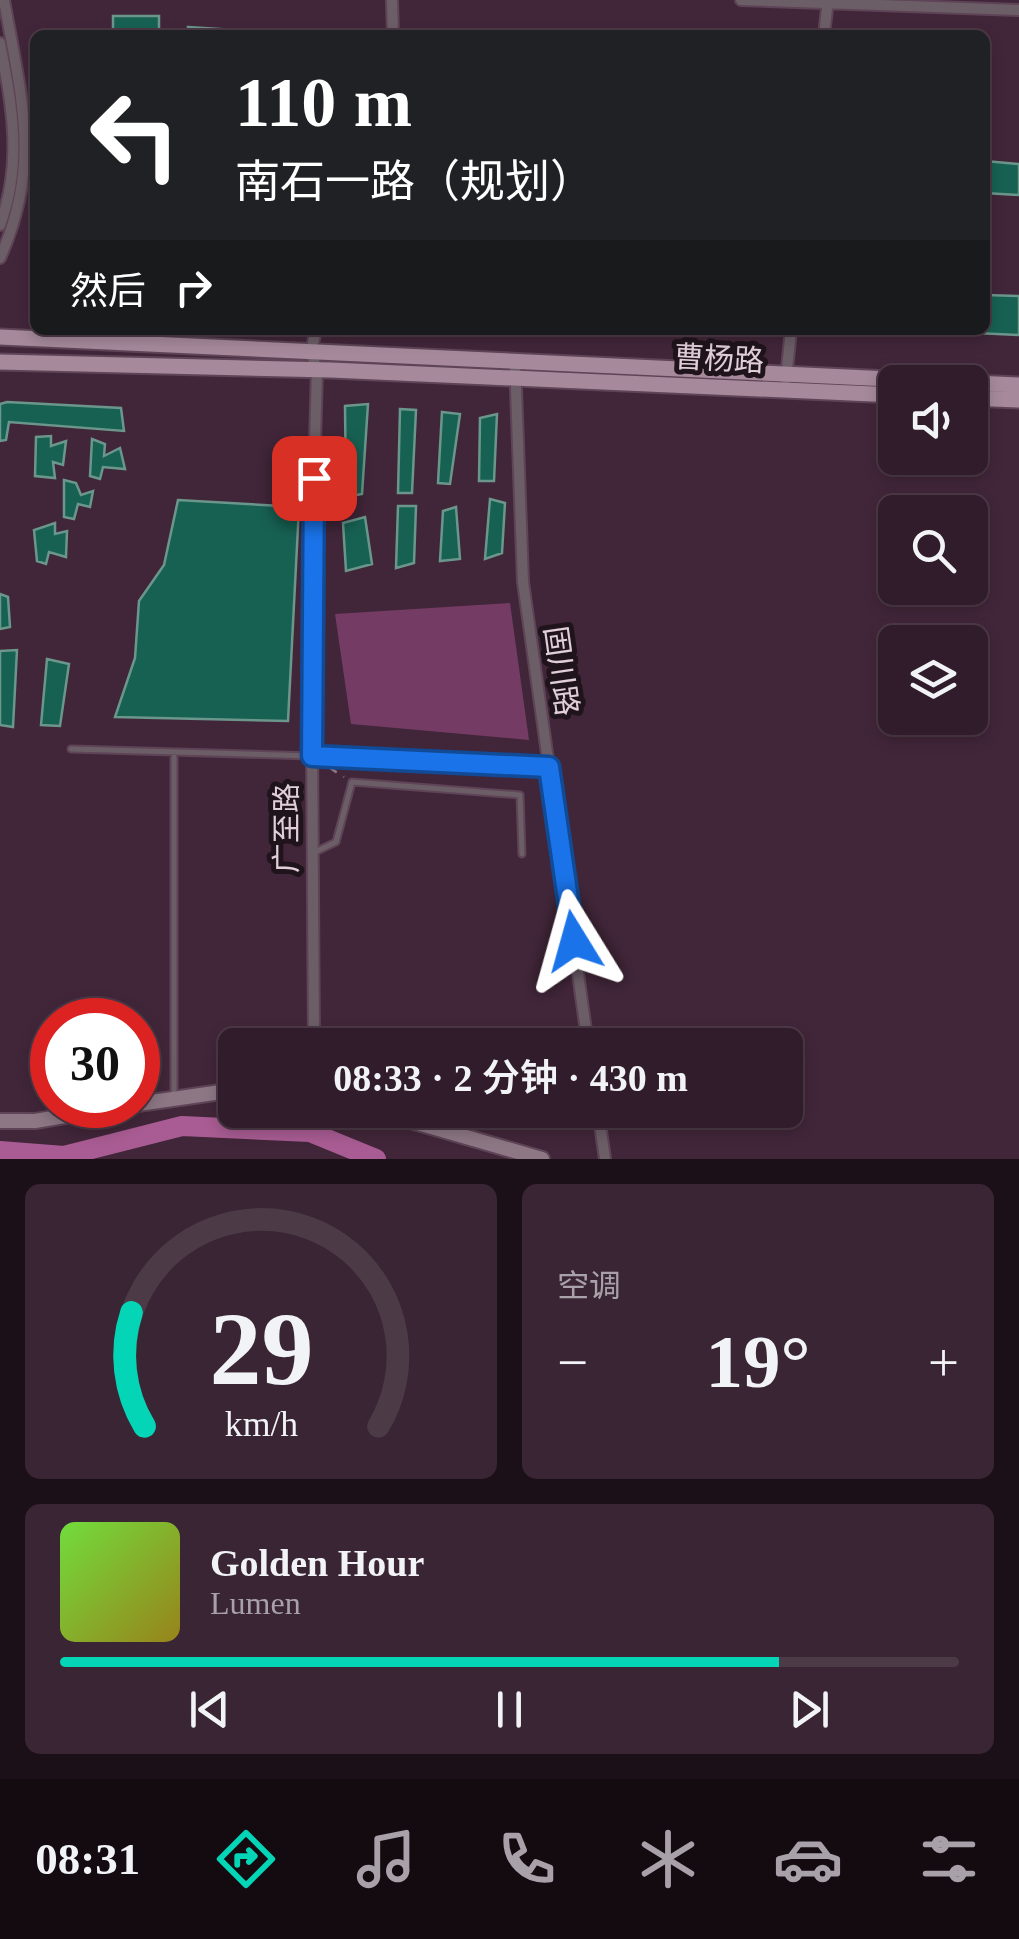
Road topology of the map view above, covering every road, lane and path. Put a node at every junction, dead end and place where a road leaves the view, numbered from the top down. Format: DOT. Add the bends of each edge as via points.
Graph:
graph roads {
  1 [pos="4,0"];
  2 [pos="392,0"];
  3 [pos="741,0"];
  4 [pos="828,2"];
  5 [pos="1019,10"];
  6 [pos="393,30"];
  7 [pos="825,30"];
  8 [pos="0,43"];
  9 [pos="0,224"];
  10 [pos="0,258"];
  11 [pos="315,335"];
  12 [pos="791,335"];
  13 [pos="0,338"];
  14 [pos="311,352"];
  15 [pos="0,362"];
  16 [pos="515,369"];
  17 [pos="316,370"];
  18 [pos="786,382"];
  19 [pos="1019,385"];
  20 [pos="878,393"];
  21 [pos="988,399"];
  22 [pos="1019,400"];
  23 [pos="72,749"];
  24 [pos="174,752"];
  25 [pos="312,756"];
  26 [pos="549,767"];
  27 [pos="352,782"];
  28 [pos="312,854"];
  29 [pos="522,854"];
  30 [pos="314,1028"];
  31 [pos="586,1028"];
  32 [pos="218,1091"];
  33 [pos="174,1095"];
  34 [pos="160,1098"];
  35 [pos="0,1120"];
  36 [pos="30,1121"];
  37 [pos="435,1128"];
  38 [pos="600,1128"];
  39 [pos="542,1159"];
  40 [pos="604,1159"];
  1 -- 10 [label="street" via="28,162 24,195"];
  2 -- 6 [label="street"];
  3 -- 4 [label="street"];
  4 -- 5 [label="street"];
  4 -- 7 [label="street"];
  8 -- 9 [label="street" via="15,128 11,192"];
  11 -- 14 [label="street"];
  12 -- 18 [label="street"];
  13 -- 14 [label="main road, 曹杨路"];
  14 -- 16 [label="main road, 曹杨路"];
  14 -- 17 [label="street"];
  15 -- 17 [label="main road, 曹杨路"];
  16 -- 17 [label="main road, 曹杨路"];
  16 -- 18 [label="main road, 曹杨路"];
  16 -- 26 [label="street, 固川路" via="523,582"];
  17 -- 25 [label="street, 广至路"];
  18 -- 19 [label="main road, 曹杨路"];
  18 -- 20 [label="main road, 曹杨路"];
  21 -- 22 [label="main road"];
  23 -- 24 [label="lane"];
  24 -- 25 [label="lane"];
  24 -- 33 [label="lane"];
  25 -- 26 [label="street"];
  25 -- 27 [label="path"];
  25 -- 28 [label="street, 广至路"];
  26 -- 31 [label="street, 固川路"];
  27 -- 28 [label="lane" via="336,842"];
  27 -- 29 [label="lane" via="520,795"];
  28 -- 30 [label="street, 广至路"];
  32 -- 33 [label="street"];
  33 -- 34 [label="street"];
  35 -- 36 [label="street"];
  37 -- 39 [label="street"];
  38 -- 40 [label="street"];
}
